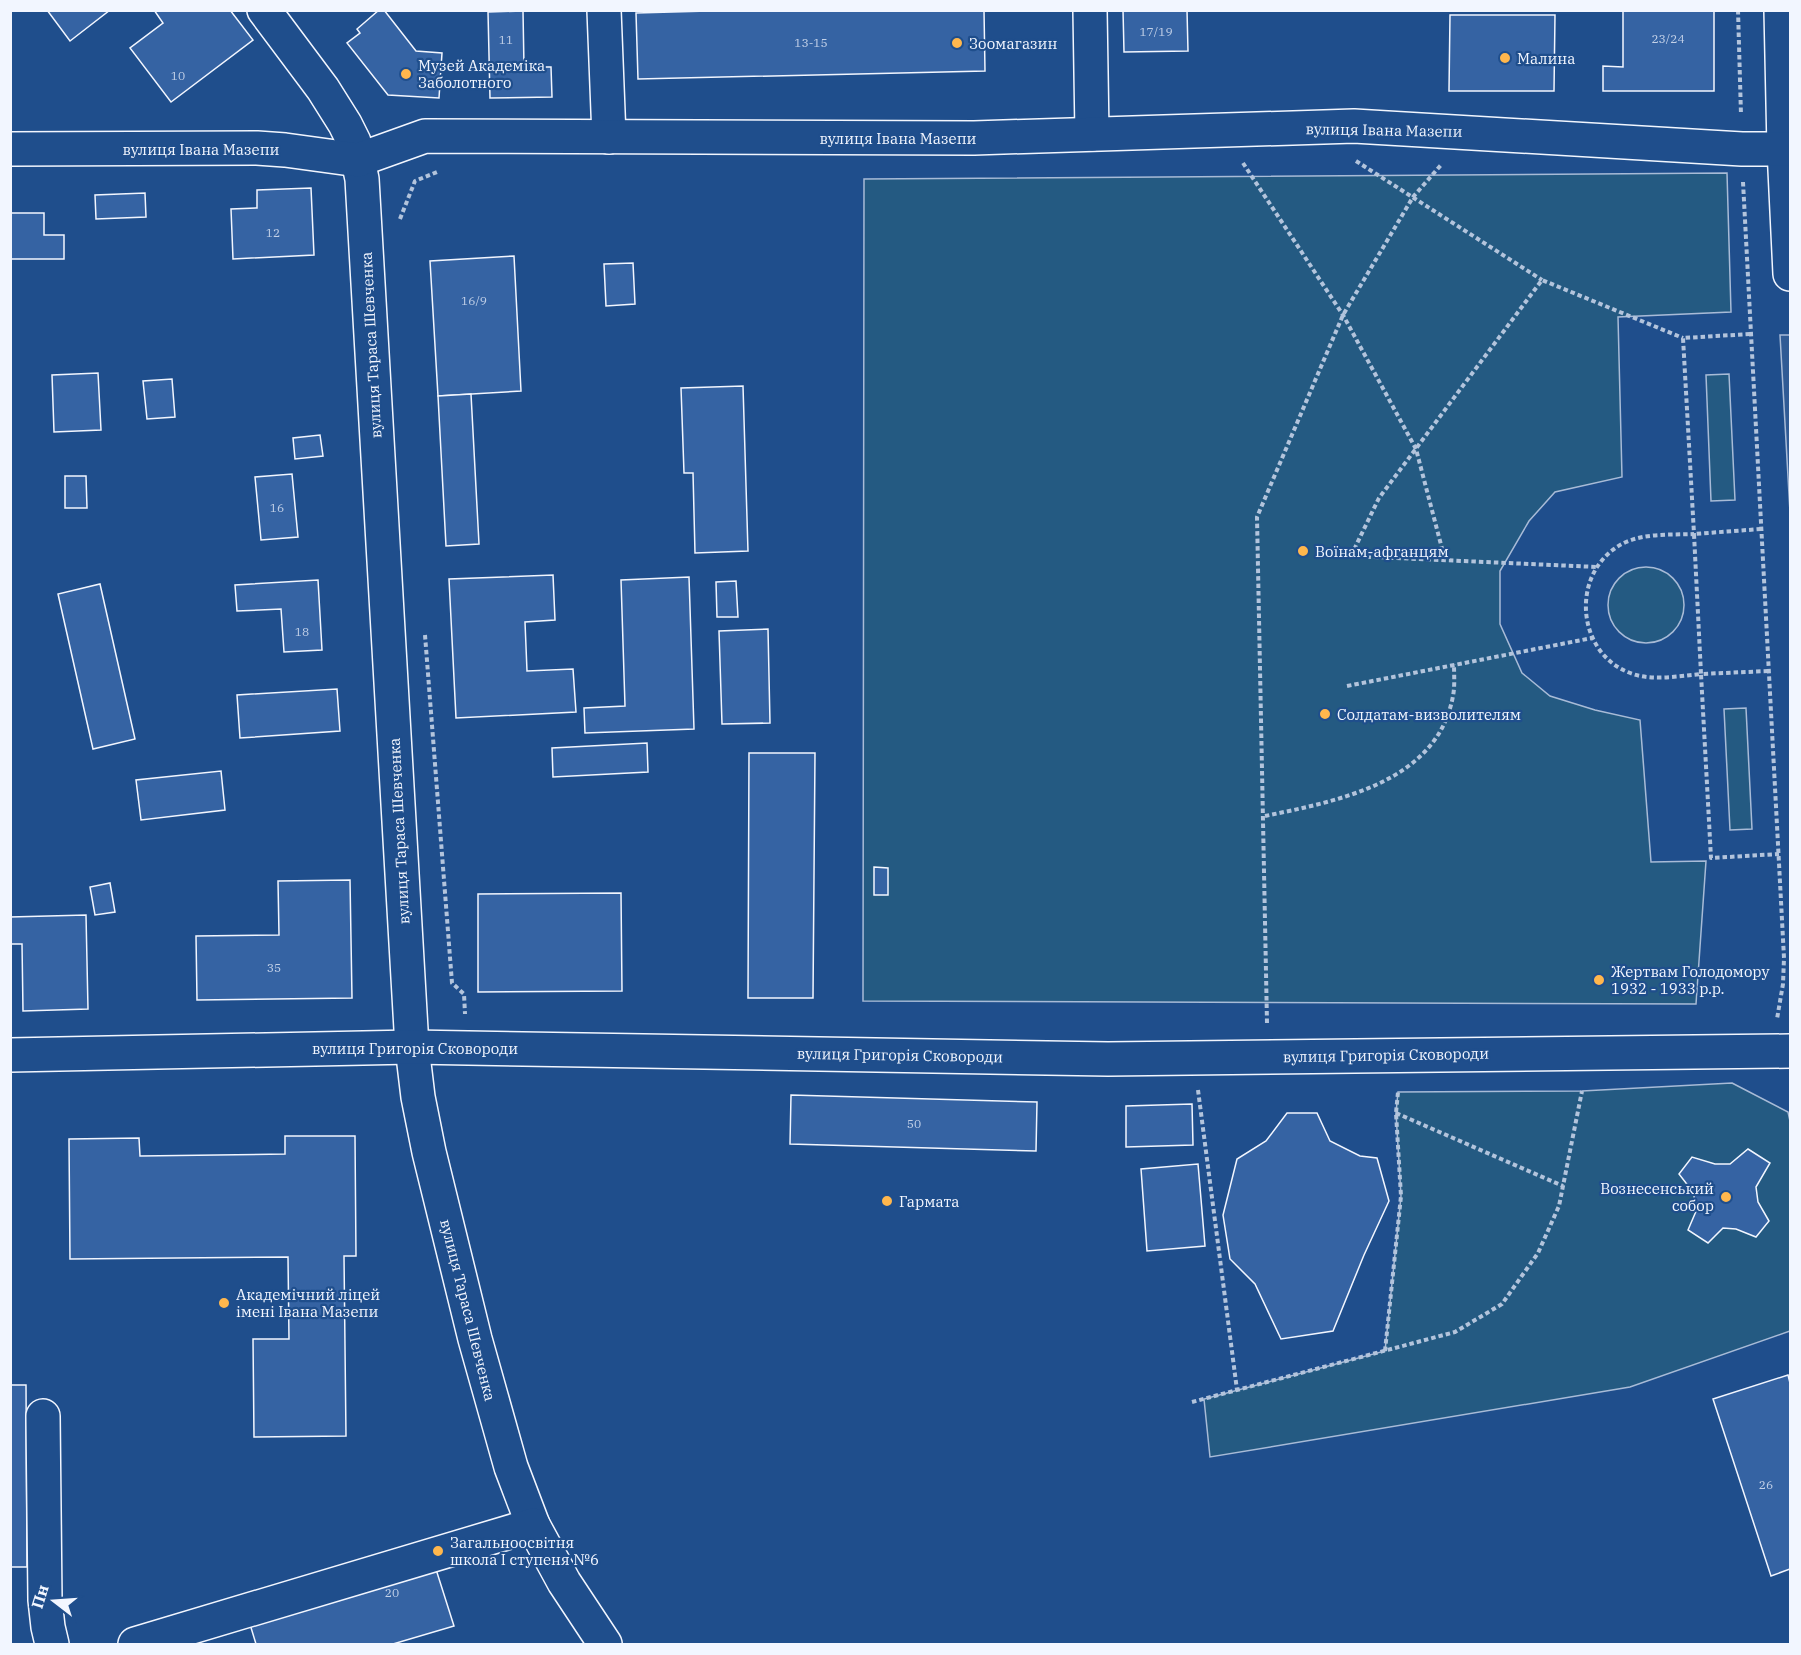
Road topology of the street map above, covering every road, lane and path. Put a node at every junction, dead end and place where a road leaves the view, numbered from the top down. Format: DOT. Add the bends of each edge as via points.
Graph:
graph roads {
  1 [pos="264,10"];
  2 [pos="604,10"];
  3 [pos="1090,10"];
  4 [pos="1738,10"];
  5 [pos="1781,10"];
  6 [pos="1092,134"];
  7 [pos="609,137"];
  8 [pos="10,149"];
  9 [pos="1742,149"];
  10 [pos="1787,149"];
  11 [pos="1434,159"];
  12 [pos="358,160"];
  13 [pos="1344,161"];
  14 [pos="1356,161"];
  15 [pos="1367,161"];
  16 [pos="1231,162"];
  17 [pos="1243,162"];
  18 [pos="1254,162"];
  19 [pos="445,169"];
  20 [pos="1413,197"];
  21 [pos="399,223"];
  22 [pos="1791,274"];
  23 [pos="1542,280"];
  24 [pos="1343,315"];
  25 [pos="1750,334"];
  26 [pos="1683,338"];
  27 [pos="1416,449"];
  28 [pos="1761,529"];
  29 [pos="1694,534"];
  30 [pos="1329,555"];
  31 [pos="1352,556"];
  32 [pos="1445,560"];
  33 [pos="1597,567"];
  34 [pos="425,626"];
  35 [pos="1592,638"];
  36 [pos="1454,664"];
  37 [pos="1769,671"];
  38 [pos="1701,675"];
  39 [pos="1347,686"];
  40 [pos="1265,816"];
  41 [pos="1779,854"];
  42 [pos="1766,1016"];
  43 [pos="1778,1016"];
  44 [pos="1268,1023"];
  45 [pos="411,1047"];
  46 [pos="466,1048"];
  47 [pos="1782,1051"];
  48 [pos="10,1055"];
  49 [pos="1197,1087"];
  50 [pos="1582,1091"];
  51 [pos="1398,1092"];
  52 [pos="1396,1113"];
  53 [pos="1563,1186"];
  54 [pos="1385,1351"];
  55 [pos="1238,1390"];
  56 [pos="1192,1402"];
  57 [pos="44,1416"];
  58 [pos="533,1525"];
  59 [pos="52,1644"];
  60 [pos="135,1644"];
  61 [pos="605,1644"];
  1 -- 12 [label="street, вулиця Тараса Шевченка" via="323,89 354,142"];
  2 -- 7 [label="street"];
  3 -- 6 [label="street"];
  4 -- 9 [label="path"];
  5 -- 10 [label="street"];
  6 -- 7 [label="street, вулиця Івана Мазепи" via="974,138"];
  6 -- 9 [label="street, вулиця Івана Мазепи" via="1354,126"];
  7 -- 12 [label="street, вулиця Івана Мазепи" via="424,136"];
  8 -- 12 [label="street, вулиця Івана Мазепи" via="257,148"];
  9 -- 10 [label="street, вулиця Івана Мазепи"];
  9 -- 25 [label="path"];
  10 -- 22 [label="street"];
  11 -- 20 [label="path" via="1446,159"];
  12 -- 45 [label="street, вулиця Тараса Шевченка" via="364,205"];
  13 -- 14 [label="path"];
  14 -- 15 [label="path"];
  14 -- 20 [label="path"];
  16 -- 17 [label="path"];
  17 -- 18 [label="path"];
  17 -- 24 [label="path"];
  19 -- 21 [label="path" via="415,181"];
  20 -- 23 [label="path"];
  20 -- 24 [label="path"];
  23 -- 26 [label="path"];
  23 -- 27 [label="path"];
  24 -- 27 [label="path"];
  24 -- 40 [label="path" via="1257,517"];
  25 -- 26 [label="path"];
  25 -- 28 [label="path"];
  26 -- 29 [label="path"];
  27 -- 31 [label="path" via="1379,498"];
  27 -- 32 [label="path"];
  28 -- 29 [label="path"];
  28 -- 37 [label="path"];
  29 -- 33 [label="path" via="1642,537 1609,553"];
  29 -- 38 [label="path"];
  30 -- 31 [label="path"];
  31 -- 32 [label="path"];
  32 -- 33 [label="path"];
  33 -- 35 [label="path" via="1588,583 1585,602"];
  34 -- 46 [label="path" via="452,982 464,994"];
  35 -- 36 [label="path"];
  35 -- 38 [label="path" via="1616,666 1632,674 1650,678"];
  36 -- 39 [label="path"];
  36 -- 40 [label="path" via="1453,696 1446,720 1434,742 1416,762 1394,777 1359,792"];
  37 -- 38 [label="path"];
  37 -- 41 [label="path"];
  38 -- 41 [label="path" via="1711,858"];
  40 -- 44 [label="path"];
  41 -- 43 [label="path" via="1784,958"];
  42 -- 43 [label="path"];
  43 -- 47 [label="path"];
  45 -- 46 [label="street, вулиця Григорія Сковороди"];
  45 -- 48 [label="street, вулиця Григорія Сковороди"];
  45 -- 58 [label="street, вулиця Тараса Шевченка" via="429,1152 475,1340 501,1434"];
  46 -- 47 [label="street, вулиця Григорія Сковороди" via="1108,1059"];
  49 -- 55 [label="path"];
  50 -- 53 [label="path"];
  51 -- 52 [label="path"];
  52 -- 53 [label="path"];
  52 -- 54 [label="path" via="1401,1196"];
  53 -- 54 [label="path" via="1559,1206 1538,1252 1502,1304 1455,1332"];
  54 -- 55 [label="path"];
  55 -- 56 [label="path"];
  57 -- 59 [label="street" via="45,1600"];
  58 -- 60 [label="street"];
  58 -- 61 [label="street, вулиця Тараса Шевченка"];
}
